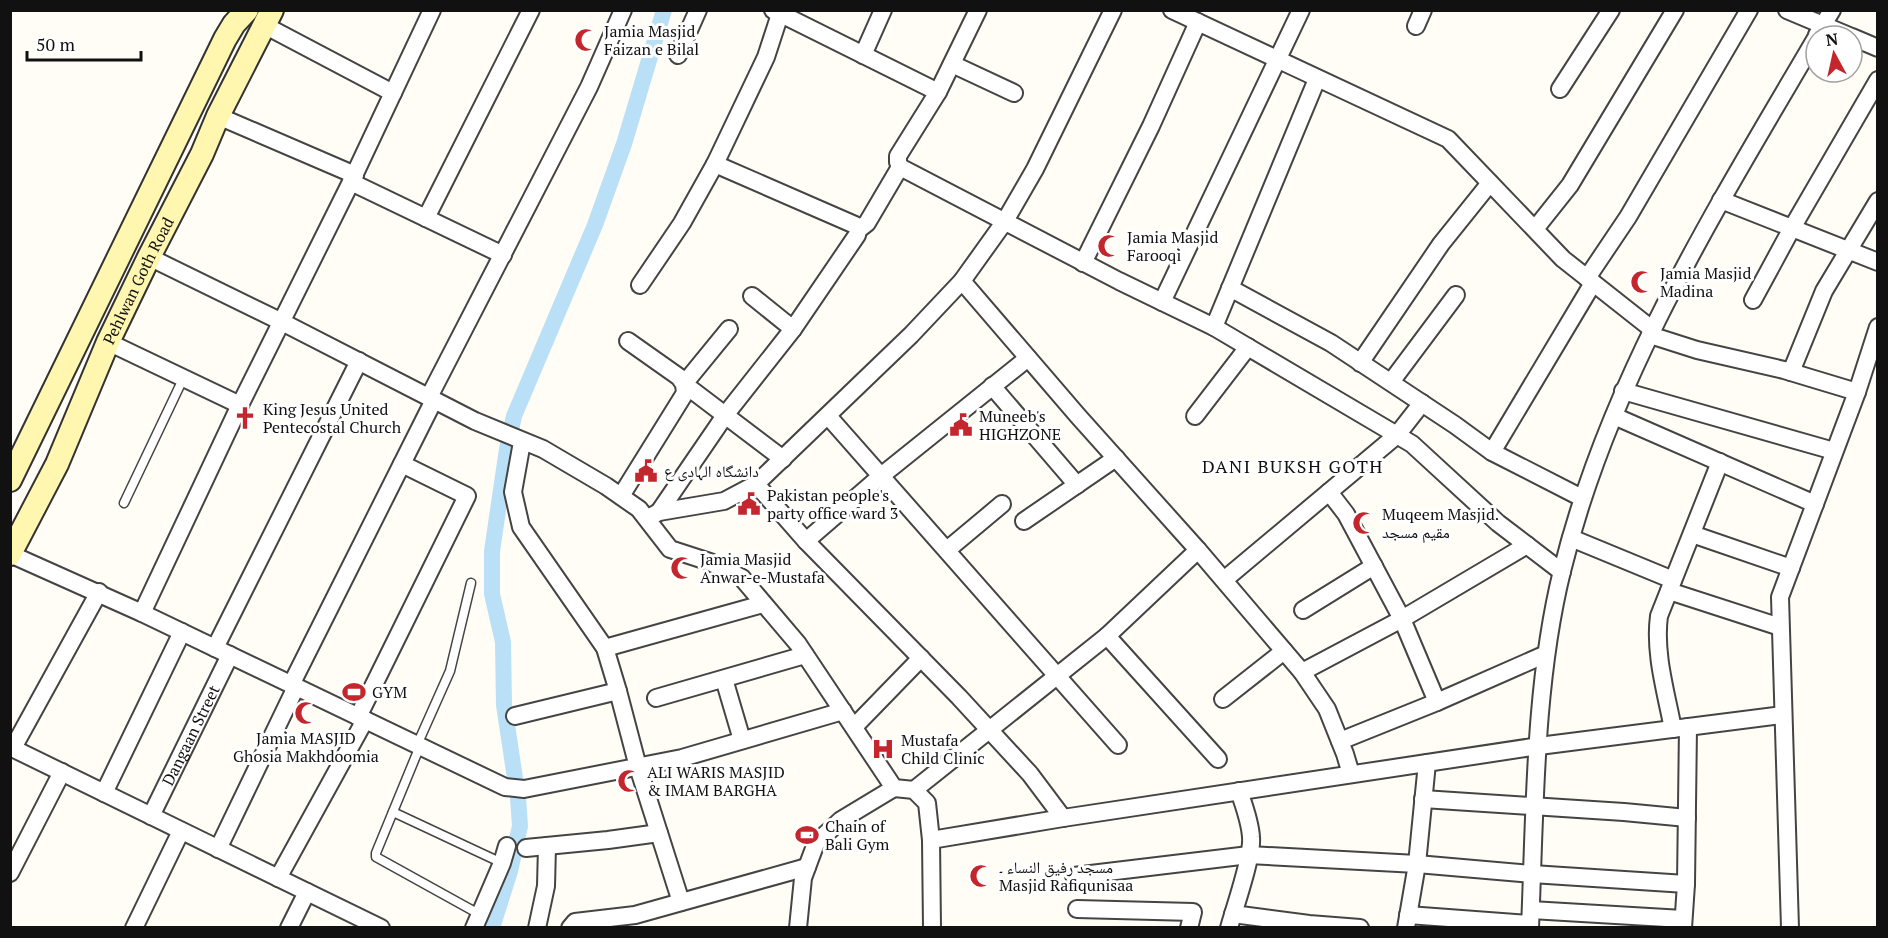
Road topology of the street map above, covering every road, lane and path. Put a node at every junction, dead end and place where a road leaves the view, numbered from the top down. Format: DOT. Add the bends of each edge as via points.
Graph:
graph roads {
  1 [pos="247,10"];
  2 [pos="432,10"];
  3 [pos="531,10"];
  4 [pos="623,10"];
  5 [pos="699,10"];
  6 [pos="883,10"];
  7 [pos="978,10"];
  8 [pos="1113,10"];
  9 [pos="1172,10"];
  10 [pos="1301,10"];
  11 [pos="1675,10"];
  12 [pos="1749,10"];
  13 [pos="1787,10"];
  14 [pos="1832,10"];
  15 [pos="782,13"];
  16 [pos="1604,13"];
  17 [pos="268,18"];
  18 [pos="1198,22"];
  19 [pos="1806,24"];
  20 [pos="1824,24"];
  21 [pos="1864,42"];
  22 [pos="1878,48"];
  23 [pos="678,55"];
  24 [pos="863,55"];
  25 [pos="1278,59"];
  26 [pos="1804,59"];
  27 [pos="952,64"];
  28 [pos="1317,79"];
  29 [pos="1878,80"];
  30 [pos="1560,89"];
  31 [pos="938,92"];
  32 [pos="393,93"];
  33 [pos="1014,93"];
  34 [pos="218,116"];
  35 [pos="715,164"];
  36 [pos="900,167"];
  37 [pos="353,178"];
  38 [pos="1490,183"];
  39 [pos="1721,200"];
  40 [pos="1878,201"];
  41 [pos="426,218"];
  42 [pos="1005,221"];
  43 [pos="1792,228"];
  44 [pos="858,230"];
  45 [pos="1535,230"];
  46 [pos="1848,250"];
  47 [pos="503,255"];
  48 [pos="148,257"];
  49 [pos="1083,262"];
  50 [pos="1878,262"];
  51 [pos="962,281"];
  52 [pos="1590,281"];
  53 [pos="640,285"];
  54 [pos="1230,288"];
  55 [pos="1456,295"];
  56 [pos="752,296"];
  57 [pos="1753,300"];
  58 [pos="1162,302"];
  59 [pos="282,322"];
  60 [pos="1214,327"];
  61 [pos="1878,327"];
  62 [pos="793,329"];
  63 [pos="729,330"];
  64 [pos="1651,333"];
  65 [pos="628,341"];
  66 [pos="108,342"];
  67 [pos="1248,347"];
  68 [pos="1028,358"];
  69 [pos="358,362"];
  70 [pos="1360,363"];
  71 [pos="1791,372"];
  72 [pos="183,379"];
  73 [pos="1391,382"];
  74 [pos="684,384"];
  75 [pos="992,386"];
  76 [pos="1623,391"];
  77 [pos="1857,392"];
  78 [pos="432,399"];
  79 [pos="1422,403"];
  80 [pos="240,405"];
  81 [pos="726,414"];
  82 [pos="828,416"];
  83 [pos="1195,416"];
  84 [pos="1614,416"];
  85 [pos="1397,435"];
  86 [pos="514,438"];
  87 [pos="1834,451"];
  88 [pos="1492,452"];
  89 [pos="1116,458"];
  90 [pos="783,459"];
  91 [pos="1720,462"];
  92 [pos="402,464"];
  93 [pos="881,476"];
  94 [pos="10,480"];
  95 [pos="756,484"];
  96 [pos="1077,485"];
  97 [pos="1329,492"];
  98 [pos="621,496"];
  99 [pos="1582,498"];
  100 [pos="124,503"];
  101 [pos="1002,504"];
  102 [pos="1815,504"];
  103 [pos="653,515"];
  104 [pos="1024,520"];
  105 [pos="1692,534"];
  106 [pos="1571,538"];
  107 [pos="806,541"];
  108 [pos="1527,545"];
  109 [pos="947,550"];
  110 [pos="1198,550"];
  111 [pos="10,554"];
  112 [pos="1374,566"];
  113 [pos="1791,568"];
  114 [pos="1562,572"];
  115 [pos="1224,580"];
  116 [pos="471,583"];
  117 [pos="1671,586"];
  118 [pos="99,592"];
  119 [pos="763,604"];
  120 [pos="1303,610"];
  121 [pos="142,613"];
  122 [pos="1402,619"];
  123 [pos="1780,627"];
  124 [pos="182,632"];
  125 [pos="1107,636"];
  126 [pos="605,648"];
  127 [pos="223,651"];
  128 [pos="1284,651"];
  129 [pos="1546,654"];
  130 [pos="805,655"];
  131 [pos="921,658"];
  132 [pos="1302,672"];
  133 [pos="1057,676"];
  134 [pos="724,679"];
  135 [pos="294,686"];
  136 [pos="618,691"];
  137 [pos="656,698"];
  138 [pos="1223,699"];
  139 [pos="1437,702"];
  140 [pos="843,711"];
  141 [pos="1782,715"];
  142 [pos="515,716"];
  143 [pos="362,718"];
  144 [pos="854,727"];
  145 [pos="1681,728"];
  146 [pos="989,731"];
  147 [pos="742,740"];
  148 [pos="1340,741"];
  149 [pos="418,746"];
  150 [pos="1118,746"];
  151 [pos="1539,746"];
  152 [pos="12,748"];
  153 [pos="1218,759"];
  154 [pos="1427,763"];
  155 [pos="638,767"];
  156 [pos="62,772"];
  157 [pos="1351,774"];
  158 [pos="894,788"];
  159 [pos="914,790"];
  160 [pos="1239,791"];
  161 [pos="104,794"];
  162 [pos="1423,799"];
  163 [pos="1536,807"];
  164 [pos="393,812"];
  165 [pos="151,816"];
  166 [pos="1063,818"];
  167 [pos="1687,818"];
  168 [pos="181,831"];
  169 [pos="659,833"];
  170 [pos="931,840"];
  171 [pos="507,846"];
  172 [pos="547,846"];
  173 [pos="526,848"];
  174 [pos="218,849"];
  175 [pos="1250,855"];
  176 [pos="502,863"];
  177 [pos="1417,864"];
  178 [pos="807,867"];
  179 [pos="10,873"];
  180 [pos="1532,874"];
  181 [pos="1074,876"];
  182 [pos="278,879"];
  183 [pos="1686,884"];
  184 [pos="306,892"];
  185 [pos="681,902"];
  186 [pos="1077,909"];
  187 [pos="477,921"];
  188 [pos="1231,921"];
  189 [pos="1407,921"];
  190 [pos="1530,921"];
  191 [pos="1683,923"];
  192 [pos="134,927"];
  193 [pos="289,927"];
  194 [pos="381,927"];
  195 [pos="537,927"];
  196 [pos="570,927"];
  197 [pos="798,927"];
  198 [pos="932,927"];
  199 [pos="1189,927"];
  200 [pos="1360,927"];
  201 [pos="1790,927"];
  1 -- 94 [label="main road, Pehlwan Goth Road" via="225,39"];
  2 -- 32 [label="street"];
  3 -- 41 [label="street"];
  4 -- 47 [label="street" via="589,87"];
  5 -- 23 [label="street"];
  6 -- 24 [label="street"];
  7 -- 27 [label="street"];
  8 -- 42 [label="street" via="1035,169"];
  9 -- 18 [label="street"];
  10 -- 25 [label="street"];
  11 -- 45 [label="street" via="1570,185"];
  12 -- 52 [label="street"];
  13 -- 19 [label="street"];
  14 -- 20 [label="street"];
  15 -- 24 [label="street"];
  15 -- 35 [label="street" via="766,57"];
  16 -- 30 [label="street"];
  17 -- 32 [label="street"];
  17 -- 34 [label="main road, Pehlwan Goth Road"];
  18 -- 25 [label="street"];
  18 -- 49 [label="street"];
  21 -- 22 [label="street"];
  24 -- 31 [label="street"];
  25 -- 28 [label="street"];
  25 -- 58 [label="street"];
  26 -- 39 [label="street"];
  27 -- 31 [label="street"];
  27 -- 33 [label="street"];
  28 -- 38 [label="street" via="1448,139"];
  28 -- 54 [label="street"];
  29 -- 43 [label="street"];
  31 -- 36 [label="street" via="898,156"];
  32 -- 37 [label="street"];
  34 -- 37 [label="street"];
  34 -- 48 [label="main road, Pehlwan Goth Road"];
  35 -- 44 [label="street" via="855,225"];
  35 -- 53 [label="street" via="682,223"];
  36 -- 42 [label="street"];
  36 -- 44 [label="street" via="867,223"];
  37 -- 41 [label="street"];
  37 -- 59 [label="street"];
  38 -- 45 [label="street"];
  38 -- 70 [label="street" via="1441,244"];
  39 -- 43 [label="street"];
  39 -- 64 [label="street"];
  40 -- 46 [label="street"];
  41 -- 47 [label="street"];
  42 -- 49 [label="street"];
  42 -- 51 [label="street"];
  43 -- 46 [label="street"];
  43 -- 57 [label="street"];
  44 -- 62 [label="street"];
  45 -- 52 [label="street"];
  46 -- 50 [label="street"];
  46 -- 71 [label="street" via="1824,291"];
  47 -- 78 [label="street"];
  48 -- 59 [label="street"];
  48 -- 66 [label="main road, Pehlwan Goth Road"];
  49 -- 58 [label="street"];
  51 -- 68 [label="street"];
  51 -- 82 [label="street"];
  52 -- 64 [label="street"];
  52 -- 88 [label="street"];
  54 -- 60 [label="street"];
  54 -- 70 [label="street"];
  55 -- 73 [label="street"];
  56 -- 62 [label="street"];
  58 -- 60 [label="street"];
  59 -- 69 [label="street"];
  59 -- 80 [label="street"];
  60 -- 67 [label="street"];
  61 -- 77 [label="street"];
  62 -- 81 [label="street"];
  63 -- 74 [label="street"];
  64 -- 71 [label="street" via="1697,350"];
  64 -- 76 [label="street"];
  65 -- 74 [label="street" via="680,377"];
  66 -- 72 [label="street"];
  66 -- 111 [label="main road, Pehlwan Goth Road" via="57,464"];
  67 -- 83 [label="street"];
  67 -- 85 [label="street"];
  68 -- 75 [label="street"];
  68 -- 89 [label="street"];
  69 -- 78 [label="street"];
  69 -- 127 [label="street, Dangaan Street"];
  70 -- 73 [label="street"];
  71 -- 77 [label="street"];
  72 -- 80 [label="street"];
  72 -- 100 [label="lane"];
  73 -- 79 [label="street"];
  74 -- 81 [label="street"];
  74 -- 98 [label="street" via="685,393"];
  75 -- 93 [label="street"];
  75 -- 96 [label="street"];
  76 -- 84 [label="street"];
  76 -- 87 [label="street"];
  77 -- 87 [label="street"];
  78 -- 86 [label="street"];
  78 -- 92 [label="street"];
  79 -- 85 [label="street"];
  79 -- 88 [label="street"];
  80 -- 121 [label="street"];
  81 -- 90 [label="street"];
  81 -- 103 [label="street"];
  82 -- 90 [label="street"];
  82 -- 93 [label="street"];
  84 -- 91 [label="street"];
  84 -- 99 [label="street"];
  85 -- 97 [label="street"];
  85 -- 108 [label="street"];
  86 -- 98 [label="street" via="543,449"];
  86 -- 126 [label="street" via="513,492 521,526"];
  87 -- 102 [label="street"];
  88 -- 99 [label="street"];
  89 -- 96 [label="street"];
  89 -- 110 [label="street"];
  90 -- 95 [label="street"];
  91 -- 102 [label="street"];
  91 -- 105 [label="street"];
  92 -- 135 [label="street"];
  92 -- 143 [label="street" via="467,496"];
  93 -- 107 [label="street"];
  93 -- 109 [label="street"];
  95 -- 103 [label="street" via="724,501"];
  95 -- 107 [label="street"];
  96 -- 104 [label="street"];
  97 -- 112 [label="street" via="1346,514"];
  97 -- 115 [label="street"];
  98 -- 103 [label="street"];
  99 -- 106 [label="street"];
  101 -- 109 [label="street"];
  102 -- 113 [label="street"];
  103 -- 119 [label="street" via="670,549 742,578"];
  105 -- 113 [label="street"];
  105 -- 117 [label="street"];
  106 -- 114 [label="street"];
  106 -- 117 [label="street"];
  107 -- 131 [label="street"];
  108 -- 114 [label="street"];
  108 -- 122 [label="street"];
  109 -- 133 [label="street"];
  110 -- 115 [label="street"];
  110 -- 125 [label="street"];
  111 -- 118 [label="street"];
  112 -- 120 [label="street"];
  112 -- 122 [label="street"];
  113 -- 123 [label="street" via="1780,597"];
  114 -- 129 [label="street"];
  115 -- 128 [label="street"];
  116 -- 149 [label="lane" via="450,671"];
  117 -- 123 [label="street"];
  117 -- 145 [label="street" via="1659,616 1658,647"];
  118 -- 121 [label="street"];
  118 -- 152 [label="street"];
  119 -- 126 [label="street"];
  119 -- 130 [label="street"];
  121 -- 124 [label="street"];
  122 -- 132 [label="street"];
  122 -- 139 [label="street"];
  123 -- 141 [label="street"];
  124 -- 127 [label="street"];
  124 -- 161 [label="street"];
  125 -- 133 [label="street"];
  125 -- 153 [label="street"];
  126 -- 136 [label="street"];
  127 -- 135 [label="street"];
  127 -- 165 [label="street, Dangaan Street"];
  128 -- 132 [label="street"];
  128 -- 138 [label="street"];
  129 -- 139 [label="street"];
  129 -- 151 [label="street"];
  130 -- 134 [label="street"];
  130 -- 140 [label="street"];
  131 -- 144 [label="street"];
  131 -- 146 [label="street"];
  132 -- 148 [label="street" via="1327,709"];
  133 -- 146 [label="street"];
  133 -- 150 [label="street"];
  134 -- 137 [label="street"];
  134 -- 147 [label="street"];
  135 -- 143 [label="street"];
  135 -- 174 [label="street"];
  136 -- 142 [label="street"];
  136 -- 155 [label="street"];
  139 -- 148 [label="street"];
  140 -- 144 [label="street"];
  140 -- 147 [label="street"];
  141 -- 145 [label="street"];
  141 -- 201 [label="street"];
  143 -- 149 [label="street"];
  143 -- 182 [label="street"];
  144 -- 158 [label="street"];
  145 -- 151 [label="street"];
  145 -- 167 [label="street"];
  146 -- 159 [label="street"];
  146 -- 166 [label="street" via="1030,774"];
  147 -- 155 [label="street"];
  148 -- 157 [label="street"];
  149 -- 155 [label="street" via="505,787 524,789"];
  149 -- 164 [label="lane"];
  151 -- 154 [label="street"];
  151 -- 163 [label="street"];
  152 -- 156 [label="street"];
  154 -- 157 [label="street"];
  154 -- 162 [label="street"];
  155 -- 169 [label="street"];
  156 -- 161 [label="street"];
  156 -- 179 [label="street"];
  157 -- 160 [label="street"];
  158 -- 159 [label="street"];
  158 -- 178 [label="street" via="824,835 816,843"];
  159 -- 170 [label="street" via="927,803"];
  160 -- 166 [label="street"];
  160 -- 175 [label="street" via="1252,839"];
  161 -- 165 [label="street"];
  162 -- 163 [label="street"];
  162 -- 177 [label="street"];
  163 -- 167 [label="street"];
  163 -- 180 [label="street"];
  164 -- 176 [label="lane"];
  164 -- 187 [label="lane" via="377,859"];
  165 -- 168 [label="street"];
  166 -- 170 [label="street"];
  167 -- 183 [label="street"];
  168 -- 174 [label="street"];
  168 -- 192 [label="street"];
  169 -- 172 [label="street"];
  169 -- 185 [label="street"];
  170 -- 198 [label="street"];
  171 -- 176 [label="street"];
  172 -- 173 [label="street"];
  172 -- 195 [label="street" via="546,886"];
  174 -- 182 [label="street"];
  175 -- 177 [label="street"];
  175 -- 181 [label="street"];
  175 -- 188 [label="street"];
  176 -- 187 [label="street"];
  177 -- 180 [label="street"];
  177 -- 189 [label="street"];
  178 -- 185 [label="street"];
  178 -- 197 [label="street"];
  180 -- 183 [label="street"];
  180 -- 190 [label="street"];
  182 -- 184 [label="street"];
  183 -- 191 [label="street"];
  184 -- 193 [label="street"];
  184 -- 194 [label="street"];
  185 -- 196 [label="street" via="635,915 575,922"];
  186 -- 199 [label="street" via="1193,912"];
  188 -- 200 [label="street"];
  189 -- 190 [label="street"];
  190 -- 191 [label="street"];
}
